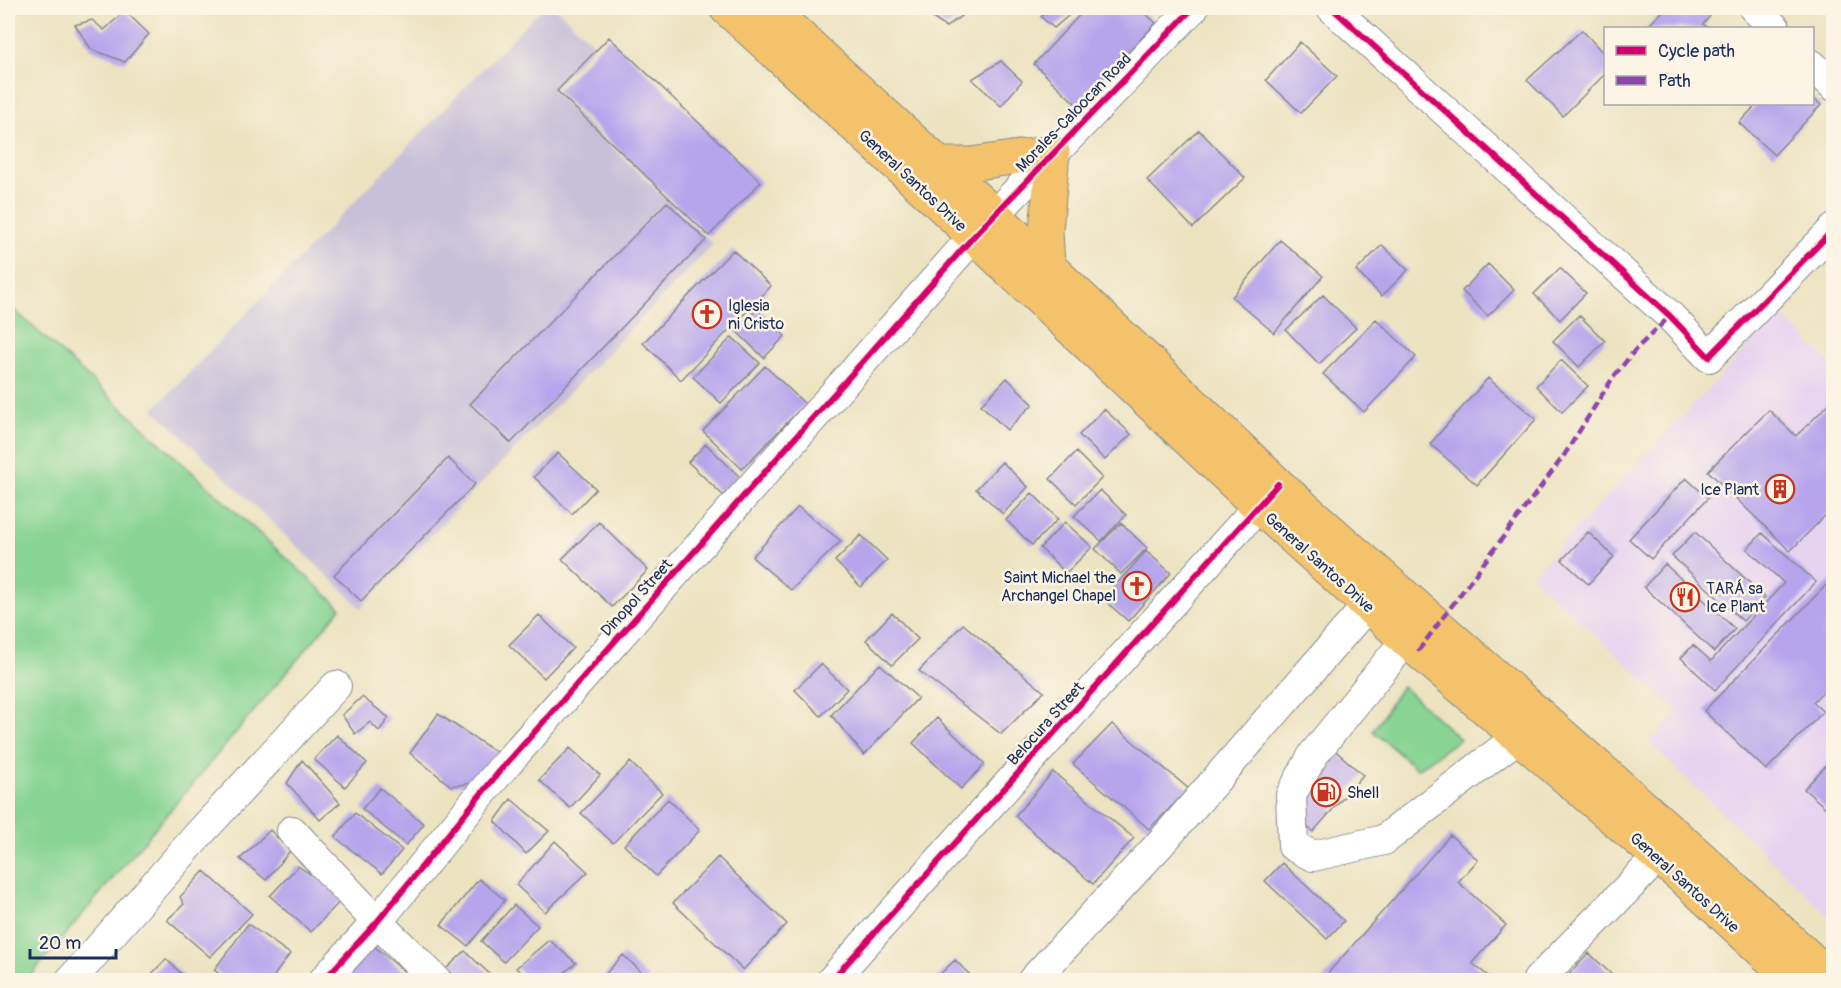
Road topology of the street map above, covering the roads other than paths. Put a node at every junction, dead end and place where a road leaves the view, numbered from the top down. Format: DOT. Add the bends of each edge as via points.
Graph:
graph roads {
  1 [pos="726,8"];
  2 [pos="769,8"];
  3 [pos="1193,8"];
  4 [pos="1332,8"];
  5 [pos="1754,8"];
  6 [pos="1774,27"];
  7 [pos="1814,67"];
  8 [pos="1833,86"];
  9 [pos="1053,152"];
  10 [pos="938,164"];
  11 [pos="984,225"];
  12 [pos="1833,229"];
  13 [pos="1048,266"];
  14 [pos="1269,495"];
  15 [pos="1368,605"];
  16 [pos="1406,640"];
  17 [pos="336,686"];
  18 [pos="1518,737"];
  19 [pos="292,831"];
  20 [pos="1658,857"];
  21 [pos="377,922"];
  22 [pos="88,975"];
  23 [pos="1833,980"];
  24 [pos="324,981"];
  25 [pos="436,981"];
  26 [pos="832,981"];
  27 [pos="1034,981"];
  28 [pos="1538,981"];
  29 [pos="1793,981"];
  1 -- 11 [label="highway, General Santos Drive"];
  2 -- 10 [label="highway, General Santos Drive"];
  3 -- 9 [label="street, Morales-Caloocan Road"];
  4 -- 12 [label="street" via="1710,357"];
  5 -- 6 [label="street"];
  7 -- 8 [label="street"];
  9 -- 10 [label="highway" via="971,164"];
  9 -- 11 [label="street, Morales-Caloocan Road"];
  9 -- 13 [label="highway" via="1046,231"];
  10 -- 11 [label="highway, General Santos Drive"];
  11 -- 13 [label="highway, General Santos Drive"];
  11 -- 14 [label="highway, General Santos Drive"];
  11 -- 21 [label="street, Dinopol Street" via="499,772"];
  13 -- 14 [label="highway, General Santos Drive"];
  14 -- 15 [label="highway, General Santos Drive"];
  14 -- 23 [label="highway, General Santos Drive" via="1704,860"];
  14 -- 26 [label="street, Belocura Street"];
  15 -- 16 [label="highway, General Santos Drive"];
  15 -- 27 [label="street" via="1160,844"];
  16 -- 18 [label="highway, General Santos Drive"];
  16 -- 18 [label="street" via="1307,765 1291,795 1293,846 1313,856 1383,840"];
  17 -- 22 [label="street" via="200,833"];
  18 -- 20 [label="highway, General Santos Drive"];
  19 -- 21 [label="street"];
  20 -- 28 [label="street"];
  20 -- 29 [label="highway, General Santos Drive"];
  21 -- 24 [label="street, Dinopol Street"];
  21 -- 25 [label="street"];
}
